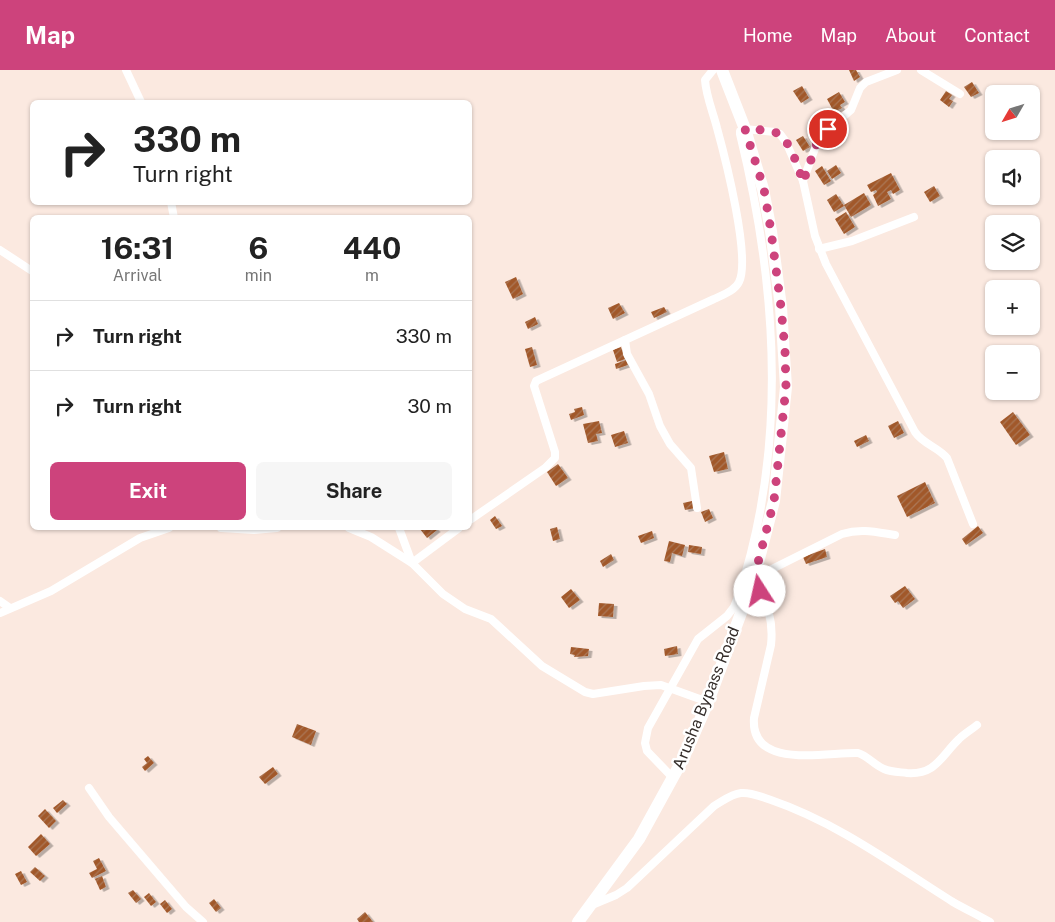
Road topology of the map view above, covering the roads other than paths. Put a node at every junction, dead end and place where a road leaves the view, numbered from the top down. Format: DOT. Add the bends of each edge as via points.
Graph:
graph roads {
  1 [pos="126,70"];
  2 [pos="713,70"];
  3 [pos="722,70"];
  4 [pos="897,70"];
  5 [pos="921,70"];
  6 [pos="960,94"];
  7 [pos="140,100"];
  8 [pos="745,129"];
  9 [pos="803,182"];
  10 [pos="914,217"];
  11 [pos="819,249"];
  12 [pos="0,250"];
  13 [pos="30,270"];
  14 [pos="624,340"];
  15 [pos="697,508"];
  16 [pos="472,519"];
  17 [pos="973,524"];
  18 [pos="163,530"];
  19 [pos="354,530"];
  20 [pos="400,530"];
  21 [pos="456,530"];
  22 [pos="895,535"];
  23 [pos="412,563"];
  24 [pos="754,578"];
  25 [pos="0,601"];
  26 [pos="10,608"];
  27 [pos="0,613"];
  28 [pos="670,688"];
  29 [pos="708,702"];
  30 [pos="977,725"];
  31 [pos="673,778"];
  32 [pos="89,788"];
  33 [pos="590,906"];
  34 [pos="203,922"];
  35 [pos="578,922"];
  36 [pos="990,922"];
  1 -- 7 [label="street"];
  2 -- 14 [label="street" via="705,80 705,87 740,229 742,269 739,283 714,299"];
  3 -- 8 [label="main road, Arusha Bypass Road"];
  4 -- 9 [label="street" via="866,82 860,88 850,110 817,143"];
  5 -- 6 [label="street"];
  8 -- 9 [label="street" via="780,134"];
  8 -- 24 [label="main road, Arusha Bypass Road" via="764,189 771,231 786,378 774,501"];
  8 -- 28 [label="street" via="740,134 767,276 772,363 770,440 756,533 734,607 698,639"];
  9 -- 11 [label="street"];
  10 -- 11 [label="street" via="852,242"];
  11 -- 17 [label="street" via="914,432 947,458"];
  12 -- 13 [label="street"];
  14 -- 15 [label="street" via="627,354 649,394 660,426 670,444 691,468"];
  14 -- 16 [label="street" via="536,381 534,386 555,458"];
  18 -- 26 [label="street" via="140,538 51,590"];
  19 -- 23 [label="street"];
  20 -- 23 [label="street"];
  21 -- 23 [label="street"];
  22 -- 24 [label="street" via="869,530 842,534"];
  23 -- 28 [label="street" via="443,594 457,604 492,618 542,666 585,692 601,694 661,685"];
  24 -- 29 [label="main road, Arusha Bypass Road"];
  24 -- 30 [label="street" via="772,622 771,646 753,728 766,748 804,755 858,752 882,768 920,773 937,765 958,740"];
  25 -- 26 [label="street"];
  26 -- 27 [label="street"];
  28 -- 29 [label="street"];
  28 -- 31 [label="street" via="648,728 645,743 647,751"];
  29 -- 31 [label="main road, Arusha Bypass Road"];
  31 -- 33 [label="main road, Arusha Bypass Road" via="639,838"];
  32 -- 34 [label="street" via="109,818 186,907"];
  33 -- 35 [label="main road, Arusha Bypass Road"];
  33 -- 36 [label="street" via="627,888 714,806 743,793 796,808 892,861 956,904"];
}
